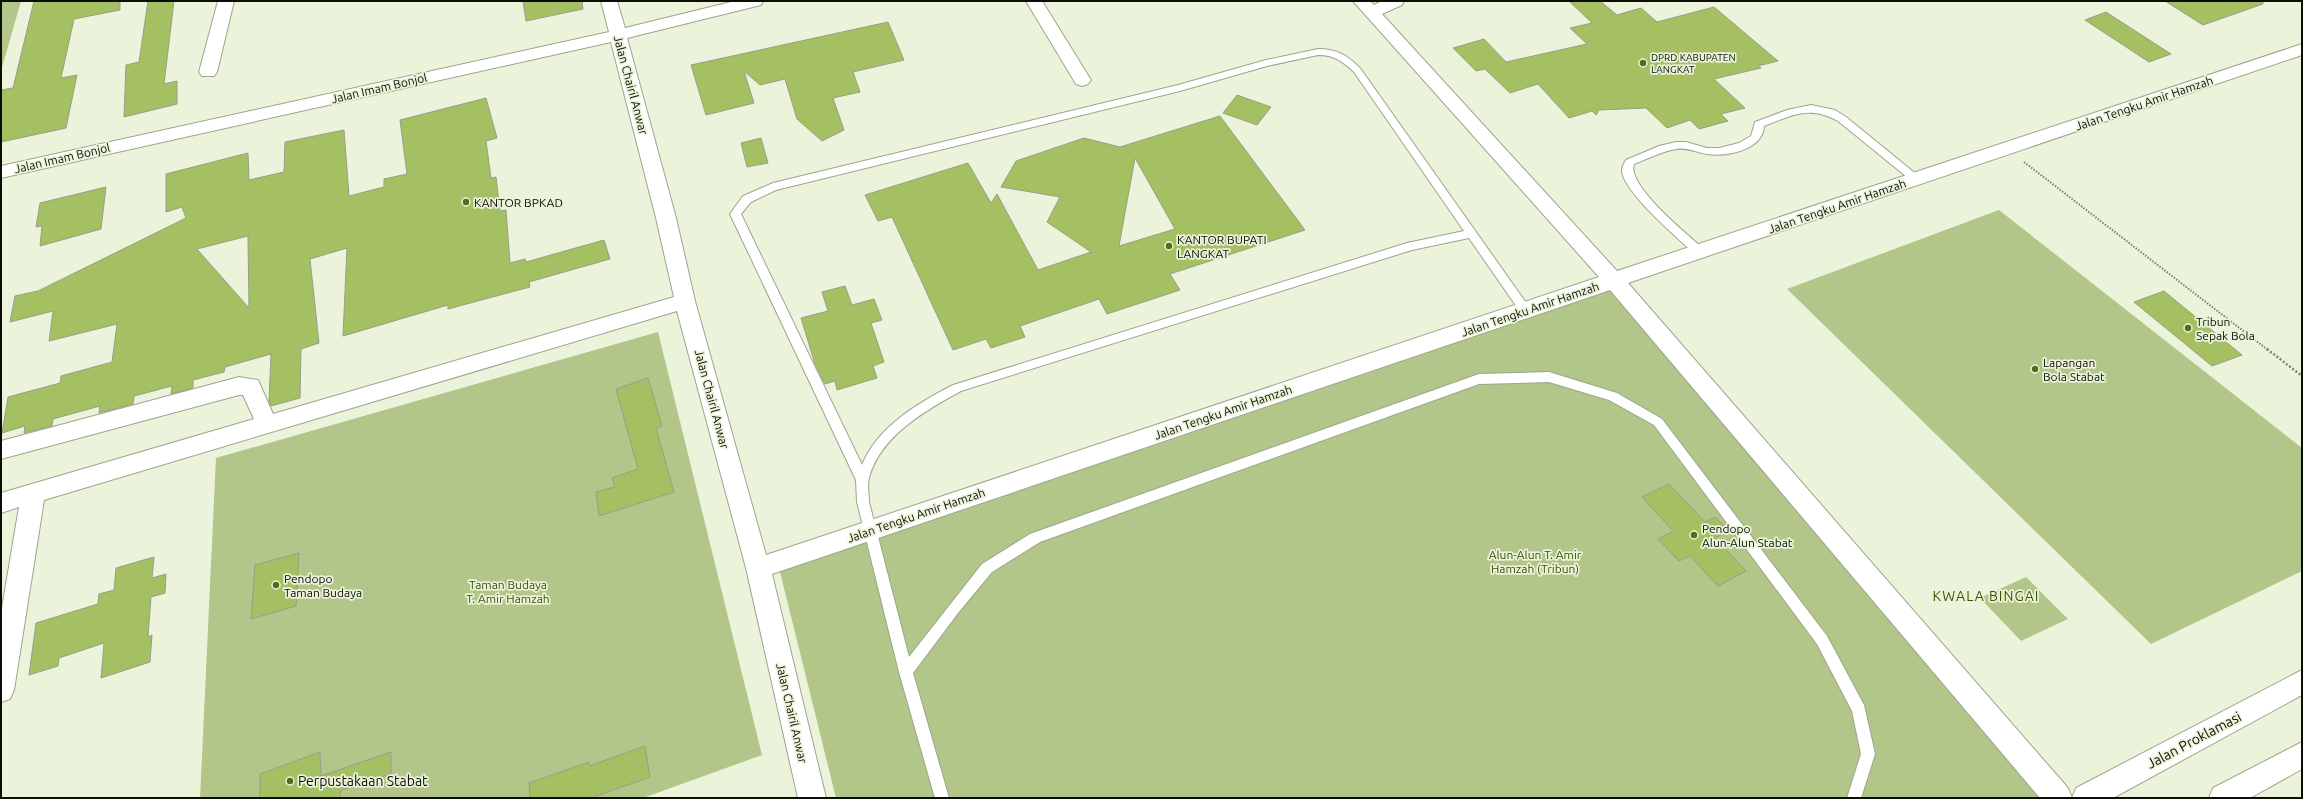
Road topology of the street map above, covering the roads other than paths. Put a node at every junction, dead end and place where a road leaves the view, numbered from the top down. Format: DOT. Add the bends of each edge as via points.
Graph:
graph roads {
  1 [pos="226,1"];
  2 [pos="609,1"];
  3 [pos="755,1"];
  4 [pos="1034,1"];
  5 [pos="1396,1"];
  6 [pos="1366,6"];
  7 [pos="618,35"];
  8 [pos="2302,49"];
  9 [pos="208,72"];
  10 [pos="1082,80"];
  11 [pos="1,172"];
  12 [pos="1917,180"];
  13 [pos="1472,233"];
  14 [pos="1700,252"];
  15 [pos="1614,280"];
  16 [pos="685,301"];
  17 [pos="1525,310"];
  18 [pos="267,424"];
  19 [pos="1,450"];
  20 [pos="862,479"];
  21 [pos="33,494"];
  22 [pos="1,503"];
  23 [pos="871,530"];
  24 [pos="758,568"];
  25 [pos="906,672"];
  26 [pos="2302,682"];
  27 [pos="1,690"];
  28 [pos="2302,755"];
  29 [pos="812,798"];
  30 [pos="942,798"];
  31 [pos="1854,798"];
  32 [pos="2058,798"];
  33 [pos="2086,798"];
  34 [pos="2223,798"];
  1 -- 9 [label="street"];
  2 -- 7 [label="street, Jalan Chairil Anwar"];
  3 -- 7 [label="street, Jalan Imam Bonjol"];
  4 -- 10 [label="street"];
  5 -- 6 [label="street"];
  6 -- 15 [label="street"];
  7 -- 11 [label="street, Jalan Imam Bonjol"];
  7 -- 16 [label="street, Jalan Chairil Anwar"];
  8 -- 12 [label="street, Jalan Tengku Amir Hamzah"];
  12 -- 14 [label="street, Jalan Tengku Amir Hamzah"];
  12 -- 14 [label="lane" via="1830,110 1819,108 1798,109 1759,124 1758,134 1753,140 1722,152 1683,145 1667,148 1630,162 1627,168 1628,175 1648,201"];
  13 -- 17 [label="lane"];
  13 -- 20 [label="lane" via="1411,246 957,388 928,403 902,424 872,455"];
  13 -- 20 [label="lane" via="1356,70 1343,57 1330,52 1318,52 1266,63 1180,88 773,187 747,199 735,214"];
  14 -- 15 [label="street, Jalan Tengku Amir Hamzah"];
  15 -- 17 [label="street, Jalan Tengku Amir Hamzah"];
  15 -- 32 [label="street"];
  16 -- 18 [label="street"];
  16 -- 24 [label="street, Jalan Chairil Anwar"];
  17 -- 23 [label="street, Jalan Tengku Amir Hamzah"];
  18 -- 19 [label="street" via="250,386 239,386"];
  18 -- 21 [label="street"];
  20 -- 23 [label="lane" via="863,502"];
  21 -- 22 [label="street"];
  21 -- 27 [label="street"];
  23 -- 24 [label="street, Jalan Tengku Amir Hamzah"];
  23 -- 25 [label="lane"];
  24 -- 29 [label="street, Jalan Chairil Anwar"];
  25 -- 30 [label="lane"];
  25 -- 31 [label="lane" via="987,568 1035,538 1480,379 1549,377 1613,396 1658,422 1822,640 1859,710 1868,754"];
  26 -- 33 [label="street, Jalan Proklamasi"];
  28 -- 34 [label="street"];
}
